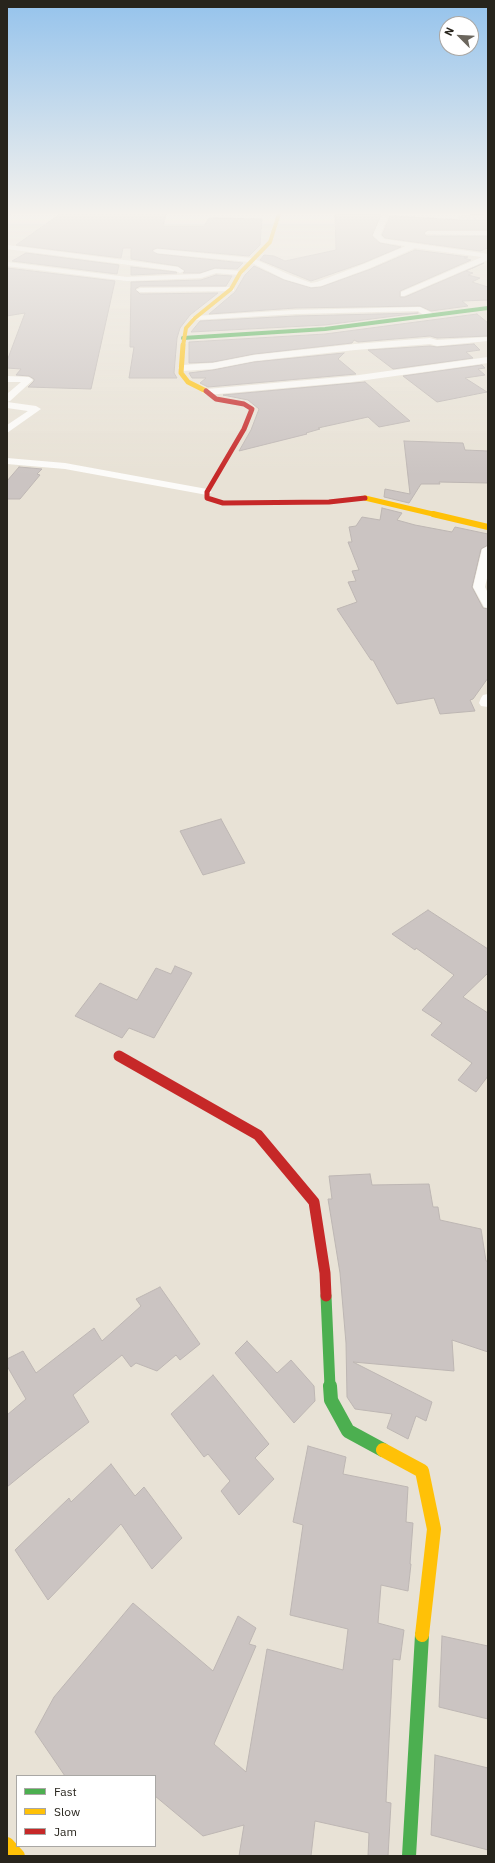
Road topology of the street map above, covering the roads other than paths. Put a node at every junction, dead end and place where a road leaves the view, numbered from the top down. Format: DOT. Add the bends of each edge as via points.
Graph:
graph roads {
  1 [pos="216,301"];
  2 [pos="488,308"];
  3 [pos="429,315"];
  4 [pos="195,318"];
  5 [pos="183,338"];
  6 [pos="488,339"];
  7 [pos="437,343"];
  8 [pos="488,360"];
  9 [pos="461,364"];
  10 [pos="182,368"];
  11 [pos="7,379"];
  12 [pos="207,392"];
  13 [pos="7,399"];
  14 [pos="7,405"];
  15 [pos="7,430"];
  16 [pos="7,460"];
  17 [pos="207,492"];
  18 [pos="488,527"];
  19 [pos="488,549"];
  20 [pos="488,604"];
  21 [pos="119,1056"];
  22 [pos="7,1844"];
  23 [pos="18,1856"];
  24 [pos="409,1856"];
  1 -- 4 [label="street"];
  2 -- 3 [label="street"];
  3 -- 4 [label="street" via="420,308"];
  3 -- 5 [label="street" via="325,329"];
  4 -- 5 [label="street" via="186,328"];
  5 -- 10 [label="street"];
  6 -- 7 [label="street"];
  7 -- 9 [label="street"];
  7 -- 10 [label="street" via="430,341 355,347"];
  8 -- 9 [label="street"];
  9 -- 12 [label="street" via="352,380"];
  10 -- 12 [label="street" via="181,373 188,382"];
  11 -- 13 [label="street" via="29,380"];
  12 -- 17 [label="street" via="216,399 244,404 252,409 244,429"];
  14 -- 15 [label="street" via="36,410"];
  16 -- 17 [label="street" via="66,466"];
  17 -- 18 [label="street" via="207,498 222,503 329,502 364,498"];
  19 -- 20 [label="street" via="479,587"];
  21 -- 24 [label="street" via="258,1135 314,1202 325,1273 331,1400 348,1431 422,1471 434,1528 420,1656"];
  22 -- 23 [label="street"];
}
